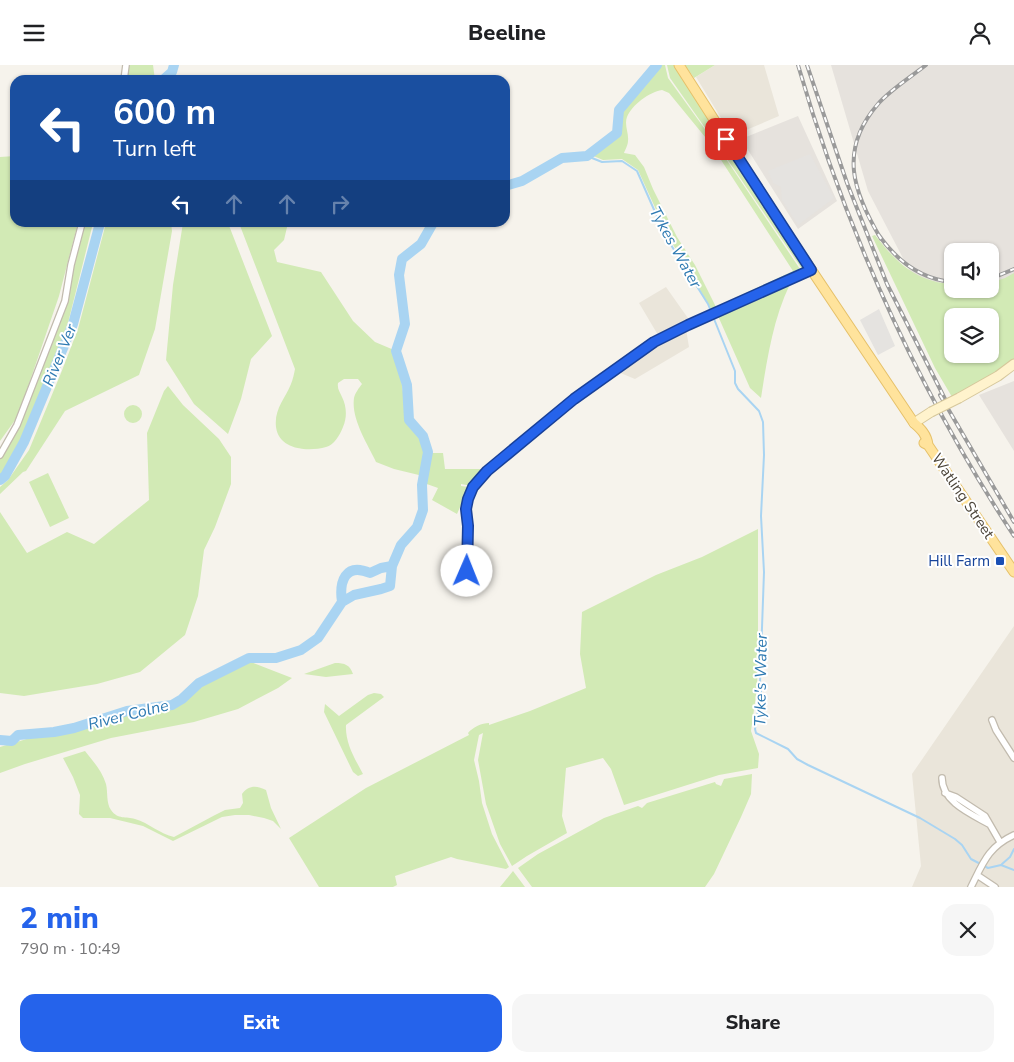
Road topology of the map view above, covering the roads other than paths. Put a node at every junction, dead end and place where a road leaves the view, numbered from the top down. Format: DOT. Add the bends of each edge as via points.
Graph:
graph roads {
  1 [pos="679,65"];
  2 [pos="81,227"];
  3 [pos="811,270"];
  4 [pos="1014,365"];
  5 [pos="914,423"];
  6 [pos="0,455"];
  7 [pos="467,571"];
  8 [pos="1014,572"];
  9 [pos="992,720"];
  10 [pos="1014,758"];
  11 [pos="942,778"];
  12 [pos="1014,835"];
  13 [pos="1000,841"];
  14 [pos="977,875"];
  15 [pos="971,887"];
  16 [pos="995,887"];
  1 -- 3 [label="main road, Watling Street"];
  2 -- 6 [label="street" via="65,301 17,425"];
  3 -- 5 [label="main road, Watling Street"];
  3 -- 7 [label="street" via="654,342 574,399 487,471 473,487 468,499"];
  4 -- 5 [label="main road, bridge"];
  5 -- 8 [label="main road, Watling Street" via="918,435"];
  9 -- 10 [label="street"];
  11 -- 13 [label="street" via="945,793 951,800 989,824"];
  12 -- 13 [label="street"];
  13 -- 14 [label="street"];
  14 -- 15 [label="street"];
  14 -- 16 [label="street"];
}
